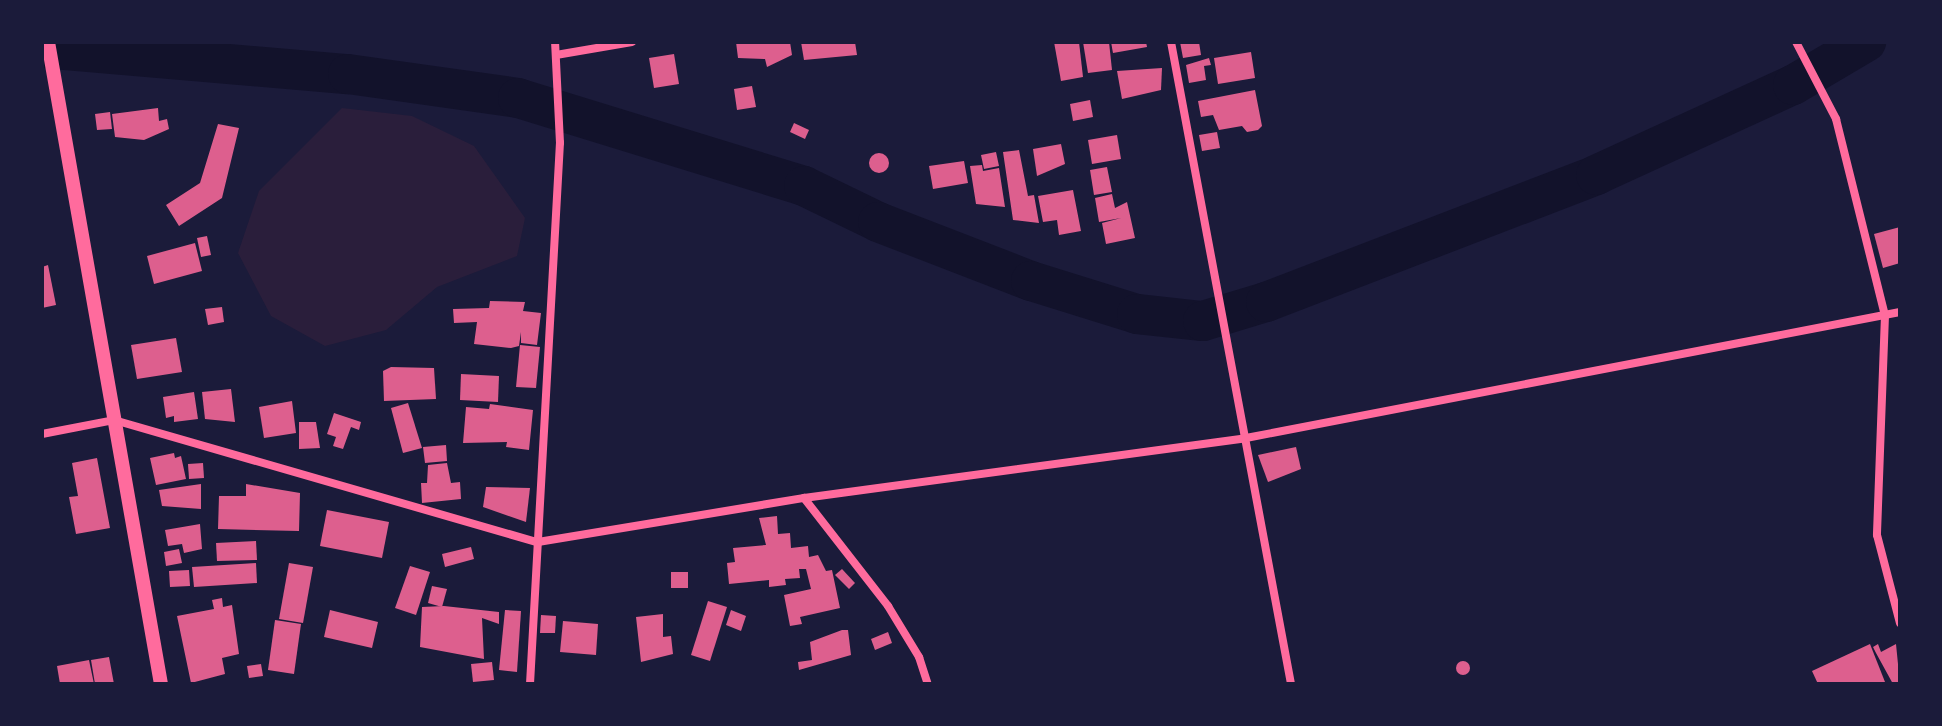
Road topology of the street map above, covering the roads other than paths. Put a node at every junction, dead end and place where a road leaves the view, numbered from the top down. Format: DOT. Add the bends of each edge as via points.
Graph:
graph roads {
  1 [pos="48,42"];
  2 [pos="555,42"];
  3 [pos="632,42"];
  4 [pos="1171,42"];
  5 [pos="1796,42"];
  6 [pos="556,55"];
  7 [pos="1900,312"];
  8 [pos="1885,315"];
  9 [pos="114,420"];
  10 [pos="42,434"];
  11 [pos="1246,438"];
  12 [pos="804,498"];
  13 [pos="538,542"];
  14 [pos="1900,623"];
  15 [pos="161,684"];
  16 [pos="530,684"];
  17 [pos="928,684"];
  18 [pos="1291,684"];
  1 -- 9 [label="street"];
  2 -- 6 [label="street"];
  3 -- 6 [label="street"];
  4 -- 11 [label="street"];
  5 -- 8 [label="street" via="1836,119"];
  6 -- 13 [label="street" via="560,143"];
  7 -- 8 [label="street"];
  8 -- 11 [label="street"];
  8 -- 14 [label="street" via="1877,535"];
  9 -- 10 [label="street"];
  9 -- 13 [label="street"];
  9 -- 15 [label="street"];
  11 -- 12 [label="street"];
  11 -- 18 [label="street"];
  12 -- 13 [label="street"];
  12 -- 17 [label="street" via="888,606 919,657"];
  13 -- 16 [label="street"];
}
